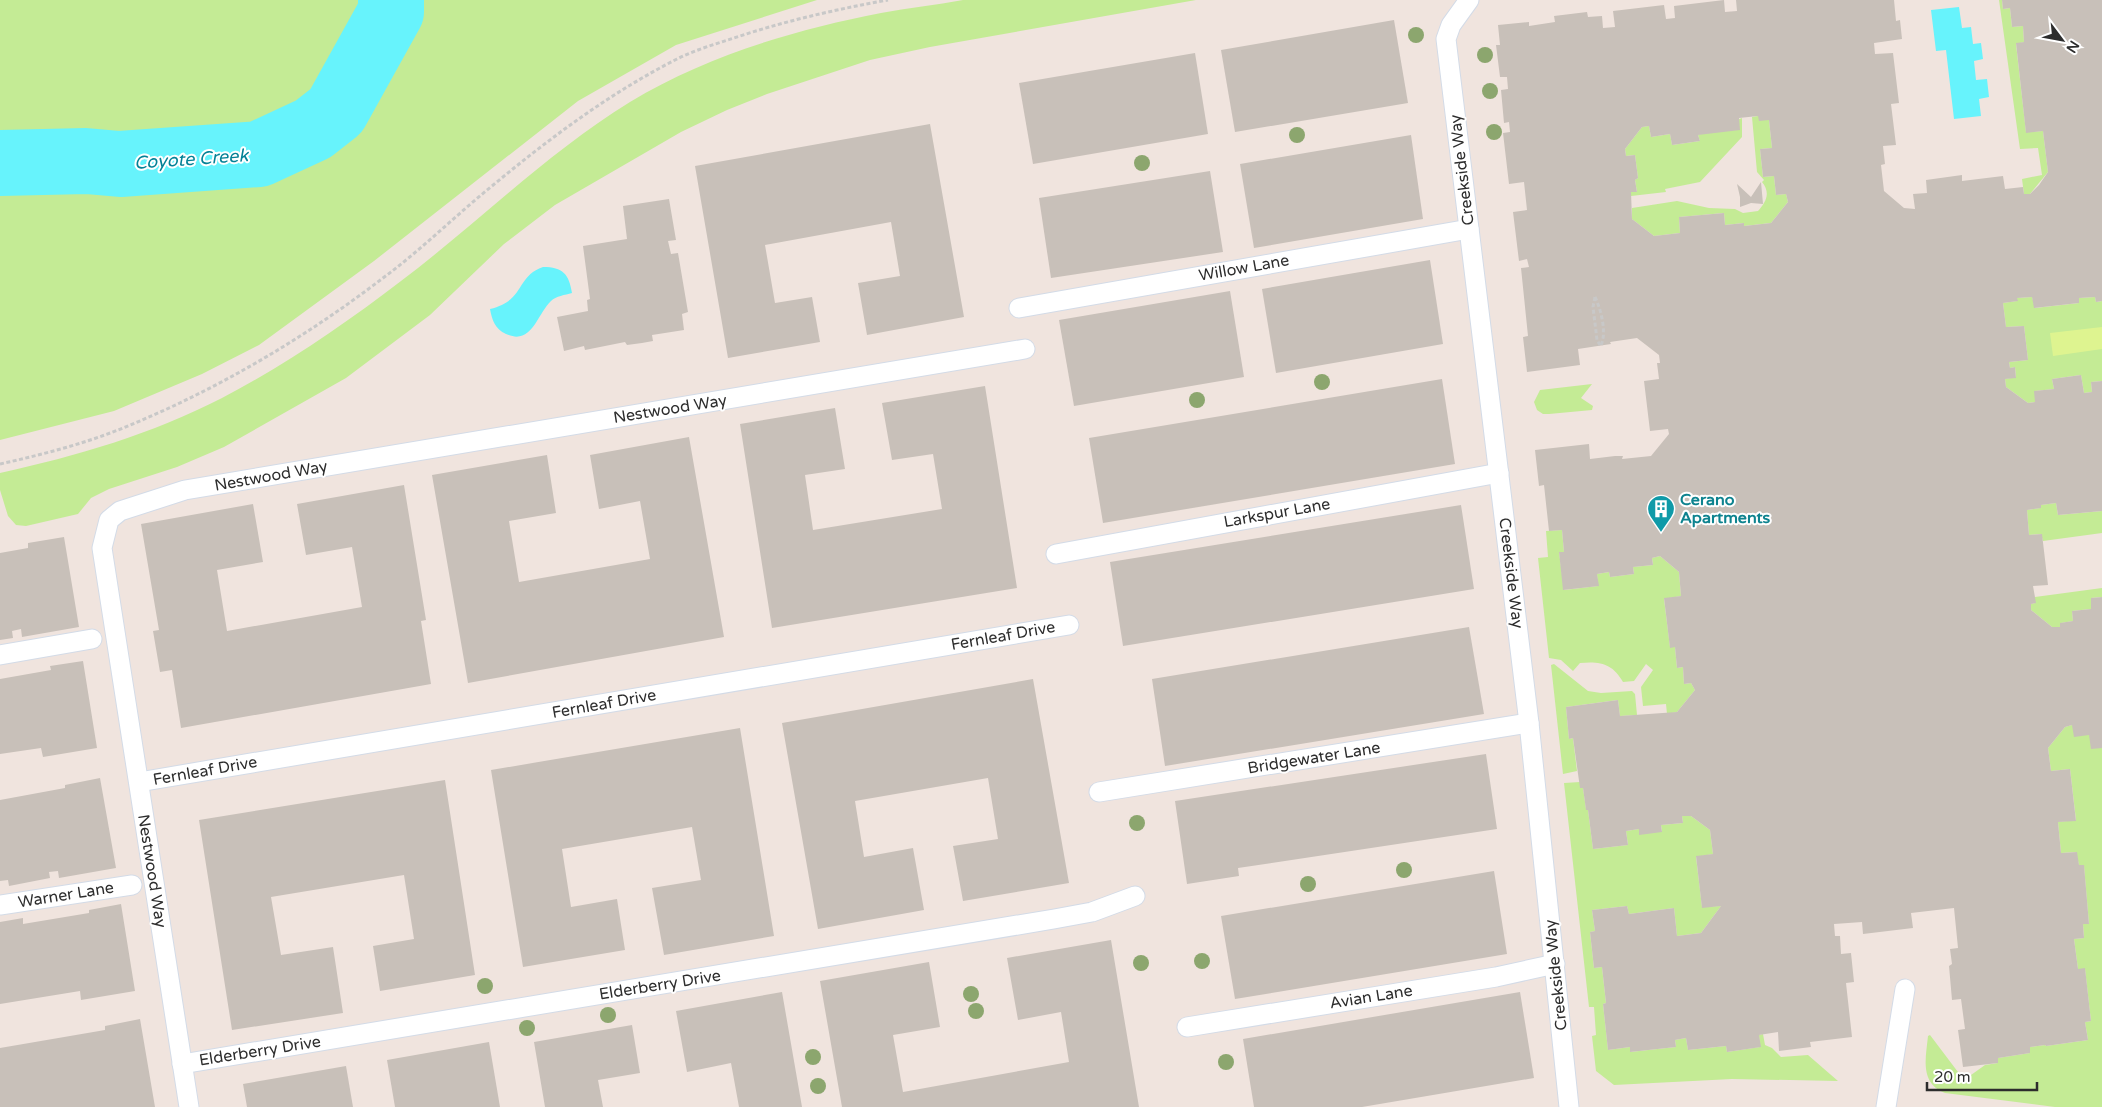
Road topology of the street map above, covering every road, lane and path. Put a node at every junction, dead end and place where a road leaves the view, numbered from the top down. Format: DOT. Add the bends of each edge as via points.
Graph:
graph roads {
  1 [pos="888,0"];
  2 [pos="1469,0"];
  3 [pos="1469,229"];
  4 [pos="1019,308"];
  5 [pos="1601,345"];
  6 [pos="1025,349"];
  7 [pos="0,464"];
  8 [pos="1498,473"];
  9 [pos="1056,554"];
  10 [pos="1069,625"];
  11 [pos="92,638"];
  12 [pos="0,655"];
  13 [pos="1529,723"];
  14 [pos="139,782"];
  15 [pos="1099,792"];
  16 [pos="132,885"];
  17 [pos="1135,896"];
  18 [pos="0,905"];
  19 [pos="1555,964"];
  20 [pos="1905,989"];
  21 [pos="1187,1027"];
  22 [pos="182,1064"];
  23 [pos="189,1107"];
  24 [pos="1570,1107"];
  25 [pos="1886,1107"];
  1 -- 7 [label="path" via="829,10 680,58 624,88 557,134 386,277 326,321 195,396 116,430 50,452"];
  2 -- 3 [label="lane, Creekside Way" via="1451,25 1446,39"];
  3 -- 4 [label="lane, Willow Lane"];
  3 -- 8 [label="lane, Creekside Way"];
  5 -- 5 [label="path" via="1599,306 1594,297 1597,340"];
  6 -- 14 [label="lane, Nestwood Way" via="185,490 120,511 109,520 102,548"];
  8 -- 9 [label="lane, Larkspur Lane"];
  8 -- 13 [label="lane, Creekside Way"];
  10 -- 14 [label="lane, Fernleaf Drive"];
  11 -- 12 [label="lane"];
  13 -- 15 [label="lane, Bridgewater Lane"];
  13 -- 19 [label="lane, Creekside Way"];
  14 -- 22 [label="lane, Nestwood Way"];
  16 -- 18 [label="lane, Warner Lane"];
  17 -- 22 [label="lane, Elderberry Drive" via="1092,912 1054,920"];
  19 -- 21 [label="lane, Avian Lane" via="1496,977"];
  19 -- 24 [label="lane, Creekside Way"];
  20 -- 25 [label="lane"];
  22 -- 23 [label="lane, Nestwood Way"];
}
